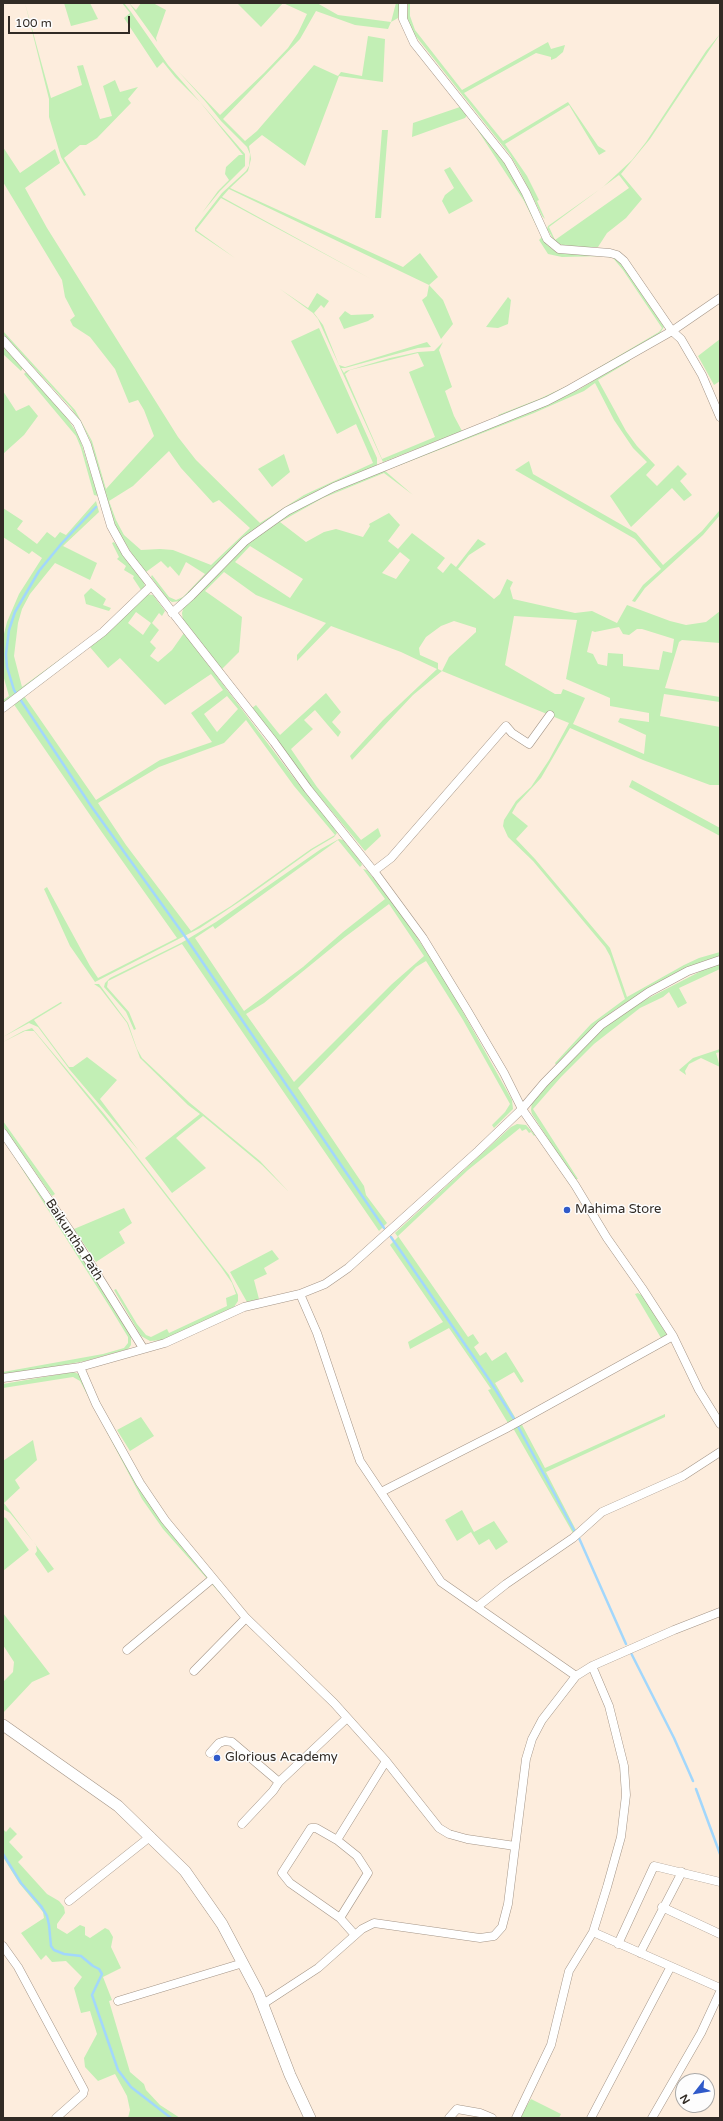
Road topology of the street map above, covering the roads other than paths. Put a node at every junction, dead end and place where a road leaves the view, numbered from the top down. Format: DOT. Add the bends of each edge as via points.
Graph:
graph roads {
  1 [pos="403,3"];
  2 [pos="720,298"];
  3 [pos="672,331"];
  4 [pos="3,340"];
  5 [pos="720,417"];
  6 [pos="151,586"];
  7 [pos="172,613"];
  8 [pos="3,708"];
  9 [pos="550,715"];
  10 [pos="374,871"];
  11 [pos="720,960"];
  12 [pos="522,1109"];
  13 [pos="3,1133"];
  14 [pos="300,1294"];
  15 [pos="673,1336"];
  16 [pos="143,1348"];
  17 [pos="80,1367"];
  18 [pos="3,1378"];
  19 [pos="720,1424"];
  20 [pos="720,1452"];
  21 [pos="381,1492"];
  22 [pos="212,1579"];
  23 [pos="477,1607"];
  24 [pos="720,1612"];
  25 [pos="246,1618"];
  26 [pos="127,1650"];
  27 [pos="592,1666"];
  28 [pos="194,1671"];
  29 [pos="576,1676"];
  30 [pos="347,1718"];
  31 [pos="3,1725"];
  32 [pos="210,1754"];
  33 [pos="386,1761"];
  34 [pos="279,1782"];
  35 [pos="242,1824"];
  36 [pos="151,1836"];
  37 [pos="337,1840"];
  38 [pos="515,1846"];
  39 [pos="682,1872"];
  40 [pos="720,1882"];
  41 [pos="69,1901"];
  42 [pos="662,1907"];
  43 [pos="340,1918"];
  44 [pos="593,1932"];
  45 [pos="720,1934"];
  46 [pos="355,1935"];
  47 [pos="618,1944"];
  48 [pos="3,1946"];
  49 [pos="640,1953"];
  50 [pos="243,1963"];
  51 [pos="670,1968"];
  52 [pos="720,1988"];
  53 [pos="720,1992"];
  54 [pos="118,2001"];
  55 [pos="263,2004"];
  56 [pos="56,2118"];
  57 [pos="310,2118"];
  58 [pos="449,2118"];
  59 [pos="492,2118"];
  60 [pos="516,2118"];
  61 [pos="591,2118"];
  62 [pos="652,2118"];
  1 -- 3 [label="street" via="403,19 414,43 508,161 550,244 563,249 601,251 617,255 624,261"];
  2 -- 3 [label="street"];
  3 -- 5 [label="street" via="681,339 702,375"];
  3 -- 7 [label="street" via="547,401 375,469 292,508 245,541"];
  4 -- 6 [label="street" via="77,423 87,444 111,526 126,553"];
  6 -- 7 [label="street"];
  6 -- 8 [label="street" via="103,632"];
  7 -- 10 [label="street"];
  9 -- 10 [label="street" via="529,744 506,726 391,858"];
  10 -- 12 [label="street" via="423,938 475,1022"];
  11 -- 12 [label="street" via="688,972 649,992 601,1025"];
  12 -- 14 [label="street" via="348,1268 325,1284"];
  12 -- 15 [label="street"];
  13 -- 16 [label="street, Baikuntha Path" via="70,1231"];
  14 -- 16 [label="street" via="244,1307 165,1343"];
  14 -- 21 [label="street" via="317,1333 357,1453"];
  15 -- 19 [label="street" via="699,1390"];
  15 -- 21 [label="street" via="505,1429"];
  16 -- 17 [label="street"];
  17 -- 18 [label="street"];
  17 -- 22 [label="street" via="140,1483 165,1520"];
  20 -- 23 [label="street" via="683,1476 602,1512 573,1538"];
  21 -- 23 [label="street" via="441,1582"];
  22 -- 25 [label="street"];
  22 -- 26 [label="street"];
  23 -- 29 [label="street"];
  24 -- 27 [label="street"];
  25 -- 28 [label="street"];
  25 -- 30 [label="street"];
  27 -- 29 [label="street"];
  27 -- 44 [label="street" via="609,1706 618,1736 626,1795 618,1850"];
  29 -- 38 [label="street" via="542,1720 530,1743 520,1795"];
  30 -- 33 [label="street"];
  30 -- 34 [label="street"];
  31 -- 36 [label="street" via="118,1806"];
  32 -- 34 [label="street" via="219,1743 232,1742"];
  33 -- 37 [label="street"];
  33 -- 38 [label="street" via="432,1821 444,1831 467,1839"];
  34 -- 35 [label="street" via="273,1792"];
  36 -- 41 [label="street"];
  36 -- 50 [label="street" via="185,1871 200,1891"];
  37 -- 43 [label="street" via="357,1856 368,1873"];
  37 -- 43 [label="street" via="316,1828 311,1828 282,1872 290,1883"];
  38 -- 46 [label="street" via="508,1904 502,1927 494,1936 480,1938 382,1922 368,1925"];
  39 -- 40 [label="street"];
  39 -- 42 [label="street"];
  39 -- 47 [label="street" via="654,1866"];
  42 -- 45 [label="street"];
  42 -- 49 [label="street"];
  43 -- 46 [label="street"];
  44 -- 47 [label="street"];
  44 -- 60 [label="street" via="569,1971 551,2045"];
  46 -- 55 [label="street" via="318,1968"];
  47 -- 49 [label="street"];
  48 -- 56 [label="street" via="18,1967 84,2090 83,2094"];
  49 -- 51 [label="street"];
  50 -- 54 [label="street"];
  50 -- 55 [label="street"];
  51 -- 52 [label="street"];
  51 -- 61 [label="street"];
  53 -- 62 [label="street" via="701,2033"];
  55 -- 57 [label="street" via="290,2075"];
  58 -- 59 [label="street" via="457,2109"];
}
